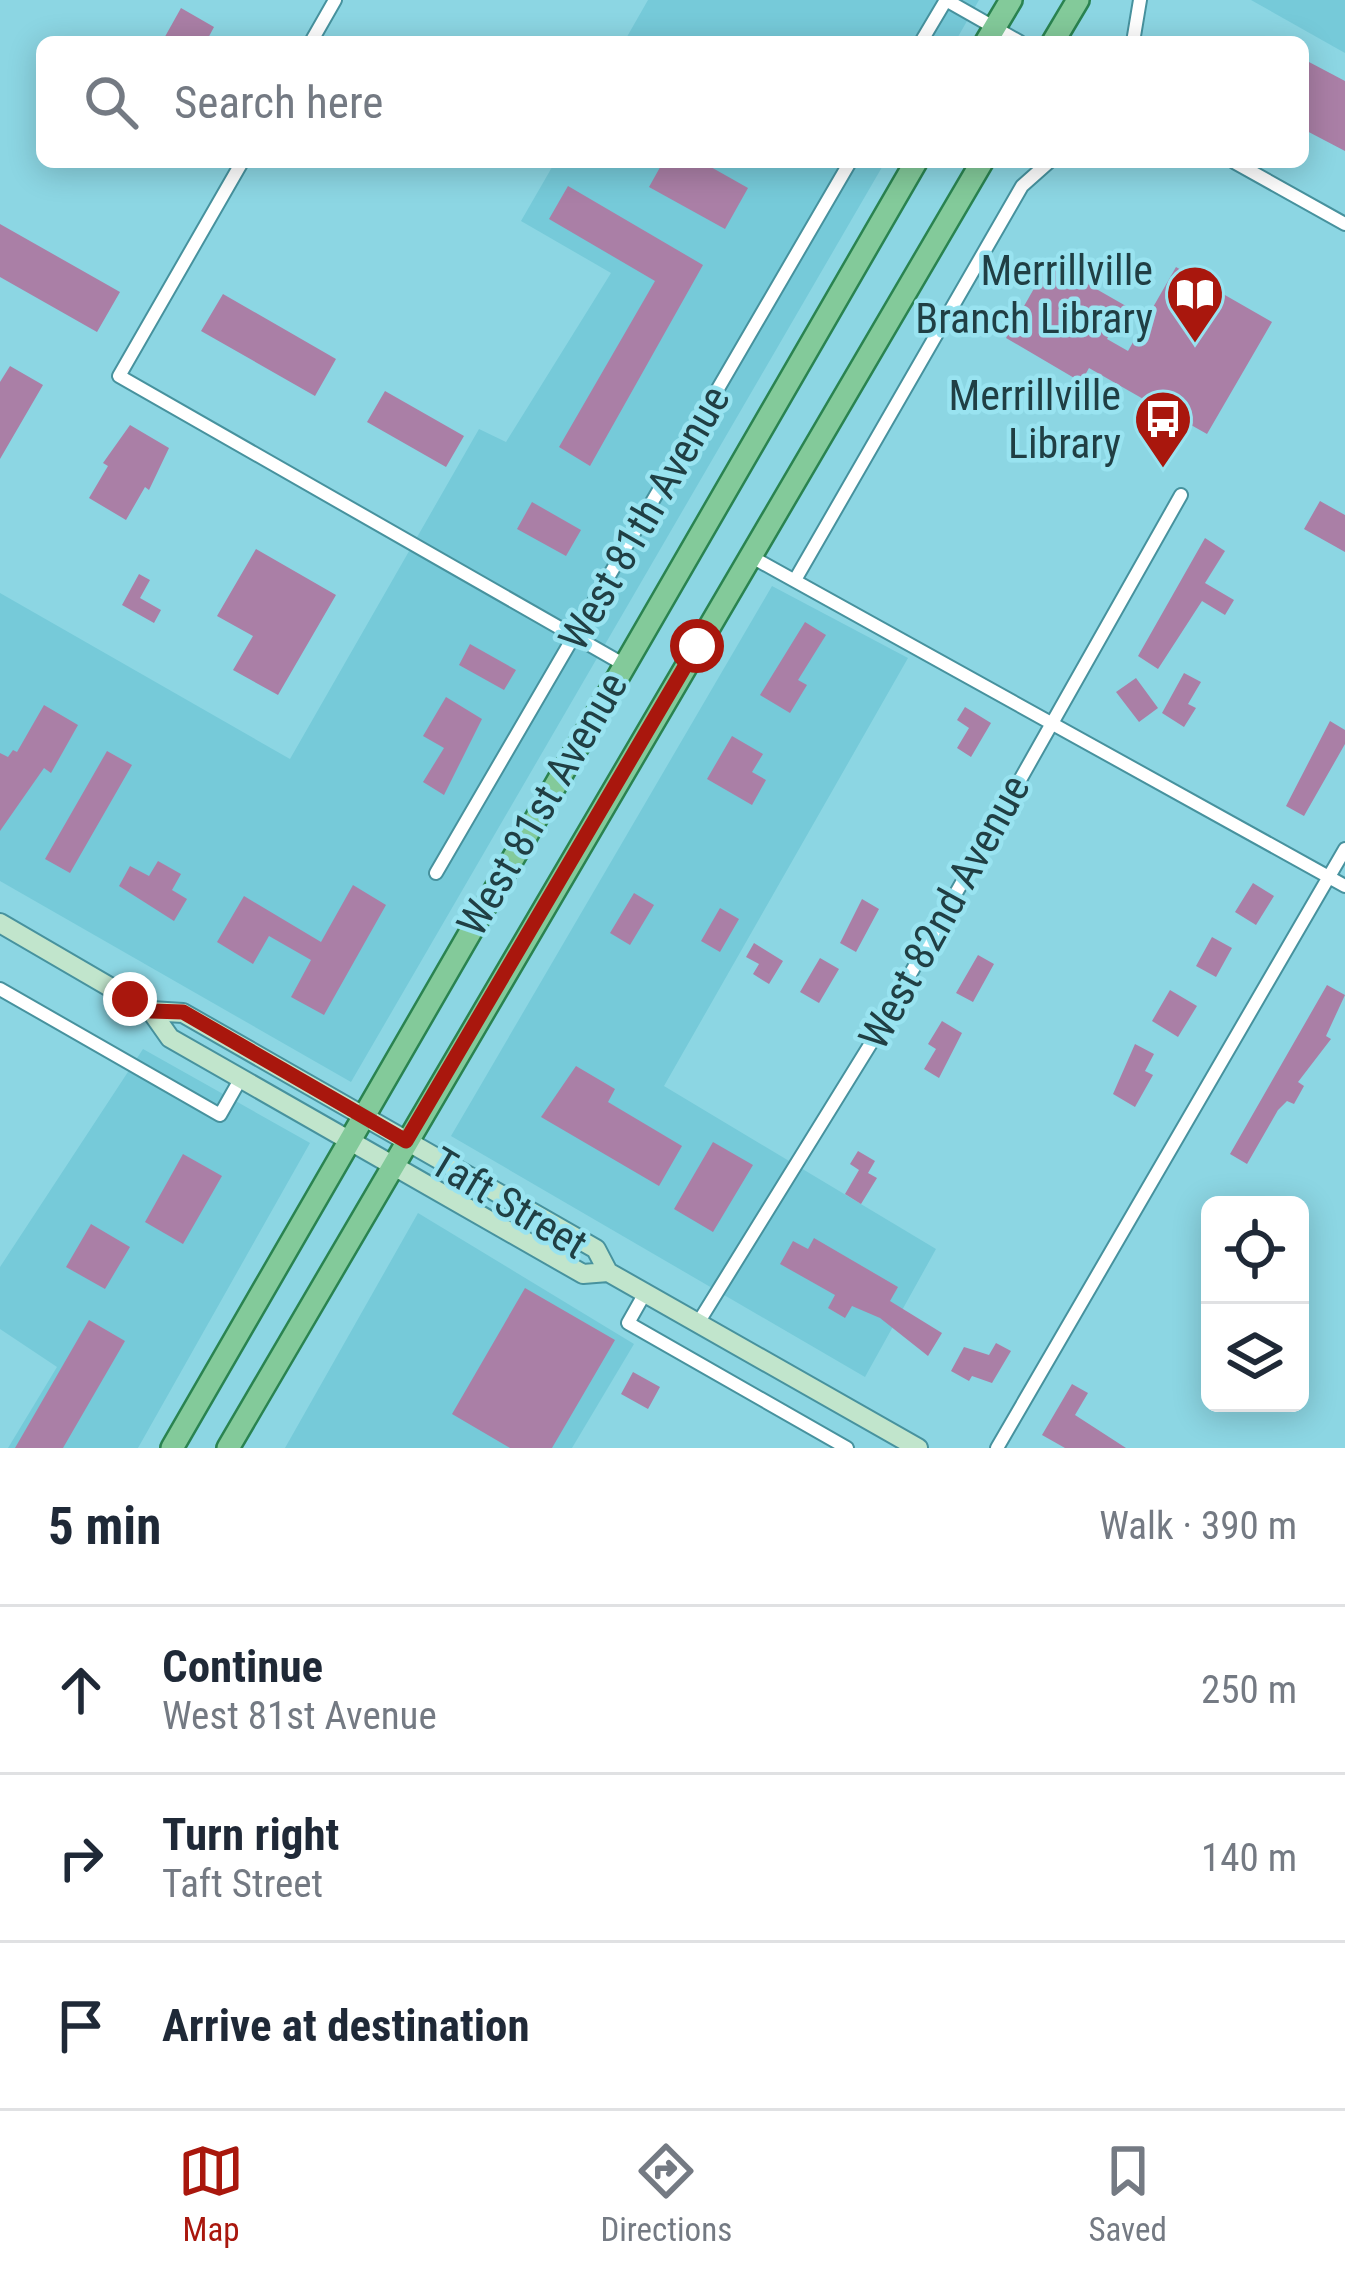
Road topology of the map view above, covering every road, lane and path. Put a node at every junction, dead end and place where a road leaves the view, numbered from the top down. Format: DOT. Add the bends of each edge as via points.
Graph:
graph roads {
  1 [pos="335,0"];
  2 [pos="946,0"];
  3 [pos="1011,0"];
  4 [pos="1078,0"];
  5 [pos="1140,0"];
  6 [pos="990,35"];
  7 [pos="314,36"];
  8 [pos="925,36"];
  9 [pos="1057,36"];
  10 [pos="1134,36"];
  11 [pos="239,168"];
  12 [pos="847,168"];
  13 [pos="912,168"];
  14 [pos="978,168"];
  15 [pos="1042,168"];
  16 [pos="1245,168"];
  17 [pos="1345,224"];
  18 [pos="1181,495"];
  19 [pos="750,556"];
  20 [pos="795,580"];
  21 [pos="575,637"];
  22 [pos="623,664"];
  23 [pos="1048,724"];
  24 [pos="1345,849"];
  25 [pos="436,873"];
  26 [pos="1329,876"];
  27 [pos="1345,886"];
  28 [pos="0,923"];
  29 [pos="0,989"];
  30 [pos="151,1011"];
  31 [pos="241,1078"];
  32 [pos="362,1115"];
  33 [pos="348,1139"];
  34 [pos="406,1141"];
  35 [pos="392,1165"];
  36 [pos="608,1272"];
  37 [pos="645,1293"];
  38 [pos="698,1323"];
  39 [pos="172,1448"];
  40 [pos="229,1448"];
  41 [pos="847,1448"];
  42 [pos="918,1448"];
  43 [pos="997,1448"];
  1 -- 7 [label="street"];
  2 -- 6 [label="street"];
  2 -- 8 [label="street"];
  3 -- 6 [label="main road"];
  4 -- 9 [label="main road"];
  5 -- 10 [label="street"];
  11 -- 21 [label="street" via="119,376"];
  12 -- 21 [label="street, West 81th Avenue"];
  13 -- 22 [label="main road, West 81st Avenue"];
  14 -- 19 [label="main road, West 81st Avenue"];
  15 -- 20 [label="street" via="1022,186"];
  16 -- 17 [label="street"];
  18 -- 23 [label="street, West 82nd Avenue"];
  19 -- 20 [label="street"];
  19 -- 34 [label="main road, West 81st Avenue"];
  20 -- 23 [label="street"];
  21 -- 22 [label="street"];
  21 -- 25 [label="street, West 81th Avenue"];
  22 -- 32 [label="main road, West 81st Avenue"];
  23 -- 26 [label="street"];
  23 -- 38 [label="street, West 82nd Avenue" via="873,1040"];
  24 -- 26 [label="street"];
  26 -- 27 [label="street"];
  26 -- 43 [label="street"];
  28 -- 30 [label="main road, Taft Street"];
  29 -- 31 [label="street" via="220,1115"];
  30 -- 31 [label="main road, Taft Street" via="170,1038"];
  30 -- 32 [label="main road, Taft Street" via="183,1012"];
  31 -- 33 [label="main road, Taft Street"];
  32 -- 33 [label="main road, West 81st Avenue"];
  32 -- 34 [label="main road, Taft Street"];
  33 -- 35 [label="main road, Taft Street"];
  33 -- 39 [label="main road, West 81st Avenue"];
  34 -- 35 [label="main road, West 81st Avenue"];
  34 -- 36 [label="main road, Taft Street" via="596,1249"];
  35 -- 36 [label="main road, Taft Street" via="583,1274"];
  35 -- 40 [label="main road, West 81st Avenue"];
  36 -- 37 [label="main road, Taft Street"];
  37 -- 38 [label="main road, Taft Street"];
  37 -- 41 [label="street" via="628,1323"];
  38 -- 42 [label="main road, Taft Street"];
}
